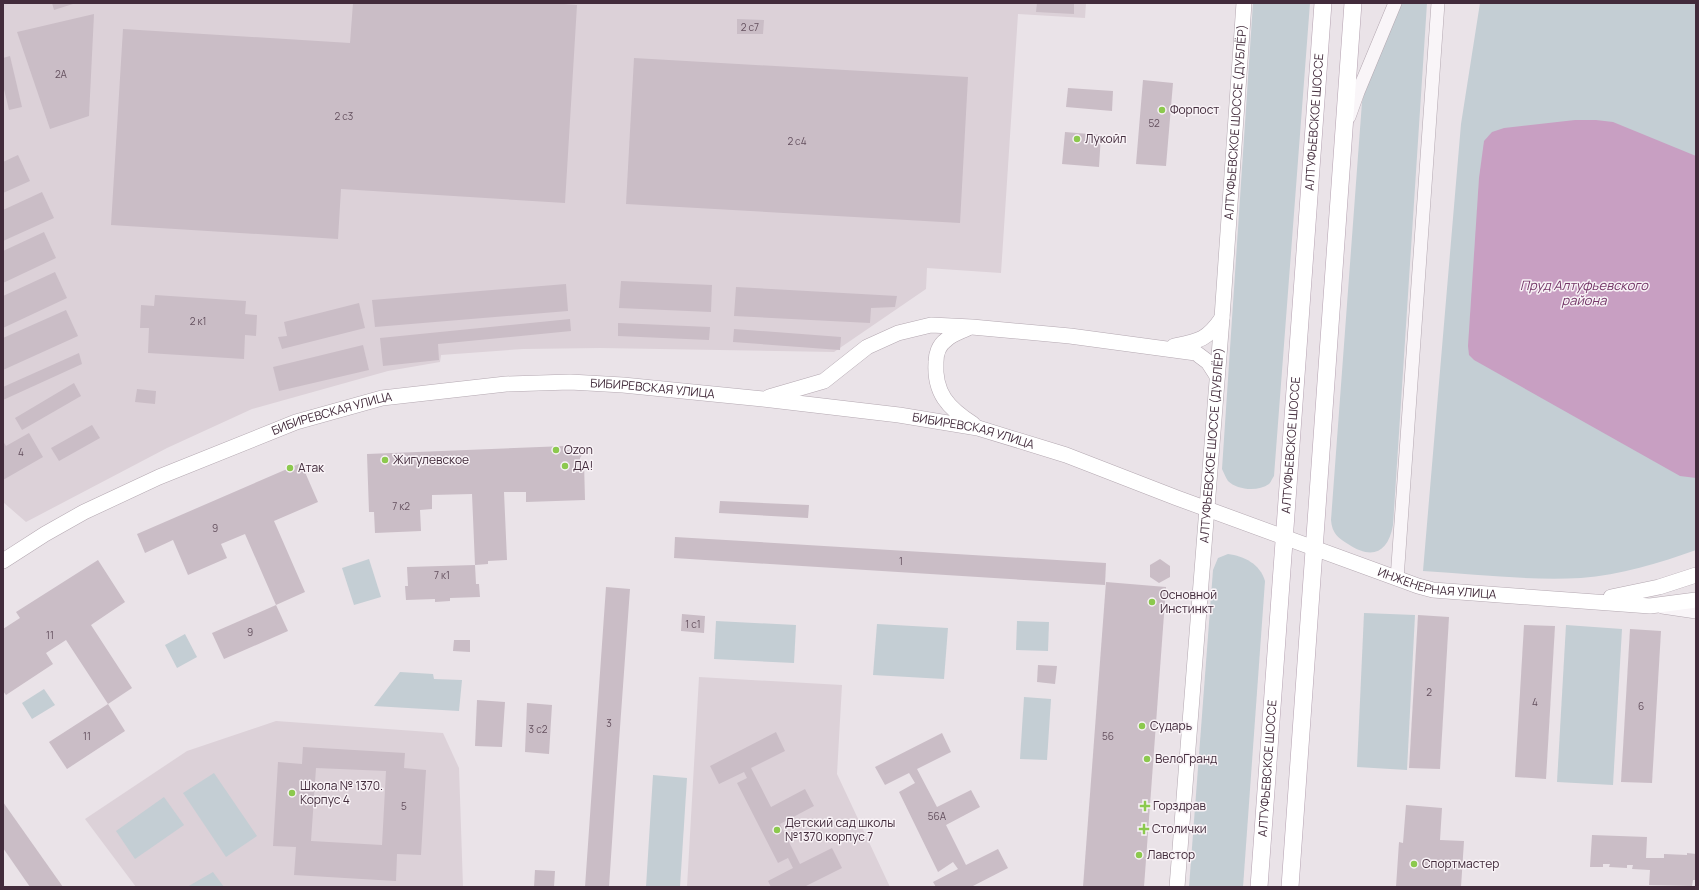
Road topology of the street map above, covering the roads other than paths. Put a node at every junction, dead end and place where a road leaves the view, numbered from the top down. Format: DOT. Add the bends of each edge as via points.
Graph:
graph roads {
  1 [pos="1244,3"];
  2 [pos="1322,3"];
  3 [pos="1354,3"];
  4 [pos="1395,3"];
  5 [pos="1438,3"];
  6 [pos="1344,139"];
  7 [pos="1222,318"];
  8 [pos="972,327"];
  9 [pos="1166,348"];
  10 [pos="1217,376"];
  11 [pos="763,399"];
  12 [pos="978,428"];
  13 [pos="1207,509"];
  14 [pos="1284,537"];
  15 [pos="1315,548"];
  16 [pos="3,561"];
  17 [pos="1696,575"];
  18 [pos="1397,579"];
  19 [pos="1564,599"];
  20 [pos="1696,600"];
  21 [pos="1650,606"];
  22 [pos="1696,613"];
  23 [pos="1177,887"];
  24 [pos="1259,887"];
  25 [pos="1290,887"];
  1 -- 7 [label="main road, АЛТУФЬЕВСКОЕ ШОССЕ (ДУБЛЁР)"];
  2 -- 14 [label="main road, АЛТУФЬЕВСКОЕ ШОССЕ"];
  3 -- 6 [label="main road"];
  4 -- 6 [label="street" via="1349,116"];
  5 -- 18 [label="street"];
  6 -- 15 [label="main road"];
  7 -- 9 [label="main road" via="1212,332 1196,342"];
  7 -- 10 [label="main road, АЛТУФЬЕВСКОЕ ШОССЕ (ДУБЛЁР)"];
  8 -- 9 [label="main road"];
  8 -- 11 [label="main road" via="931,325 898,333 867,347 824,381"];
  8 -- 12 [label="main road" via="944,340 939,349 935,373 937,385 945,400 958,415"];
  9 -- 10 [label="main road" via="1196,353 1208,362"];
  10 -- 13 [label="main road, АЛТУФЬЕВСКОЕ ШОССЕ (ДУБЛЁР)"];
  11 -- 12 [label="main road, БИБИРЕВСКАЯ УЛИЦА" via="899,415"];
  11 -- 16 [label="main road, БИБИРЕВСКАЯ УЛИЦА" via="570,382 506,384 382,398 296,422 159,477 59,526"];
  12 -- 13 [label="main road, БИБИРЕВСКАЯ УЛИЦА" via="1066,455"];
  13 -- 14 [label="main road, БИБИРЕВСКАЯ УЛИЦА"];
  13 -- 23 [label="main road, АЛТУФЬЕВСКОЕ ШОССЕ (ДУБЛЁР)"];
  14 -- 15 [label="main road, БИБИРЕВСКАЯ УЛИЦА"];
  14 -- 24 [label="main road, АЛТУФЬЕВСКОЕ ШОССЕ"];
  15 -- 18 [label="main road, ИНЖЕНЕРНАЯ УЛИЦА"];
  15 -- 25 [label="main road"];
  17 -- 19 [label="main road, ИНЖЕНЕРНАЯ УЛИЦА" via="1622,596"];
  18 -- 19 [label="main road, ИНЖЕНЕРНАЯ УЛИЦА" via="1433,590"];
  19 -- 21 [label="main road, ИНЖЕНЕРНАЯ УЛИЦА"];
  20 -- 21 [label="main road, ИНЖЕНЕРНАЯ УЛИЦА"];
  21 -- 22 [label="street"];
}
